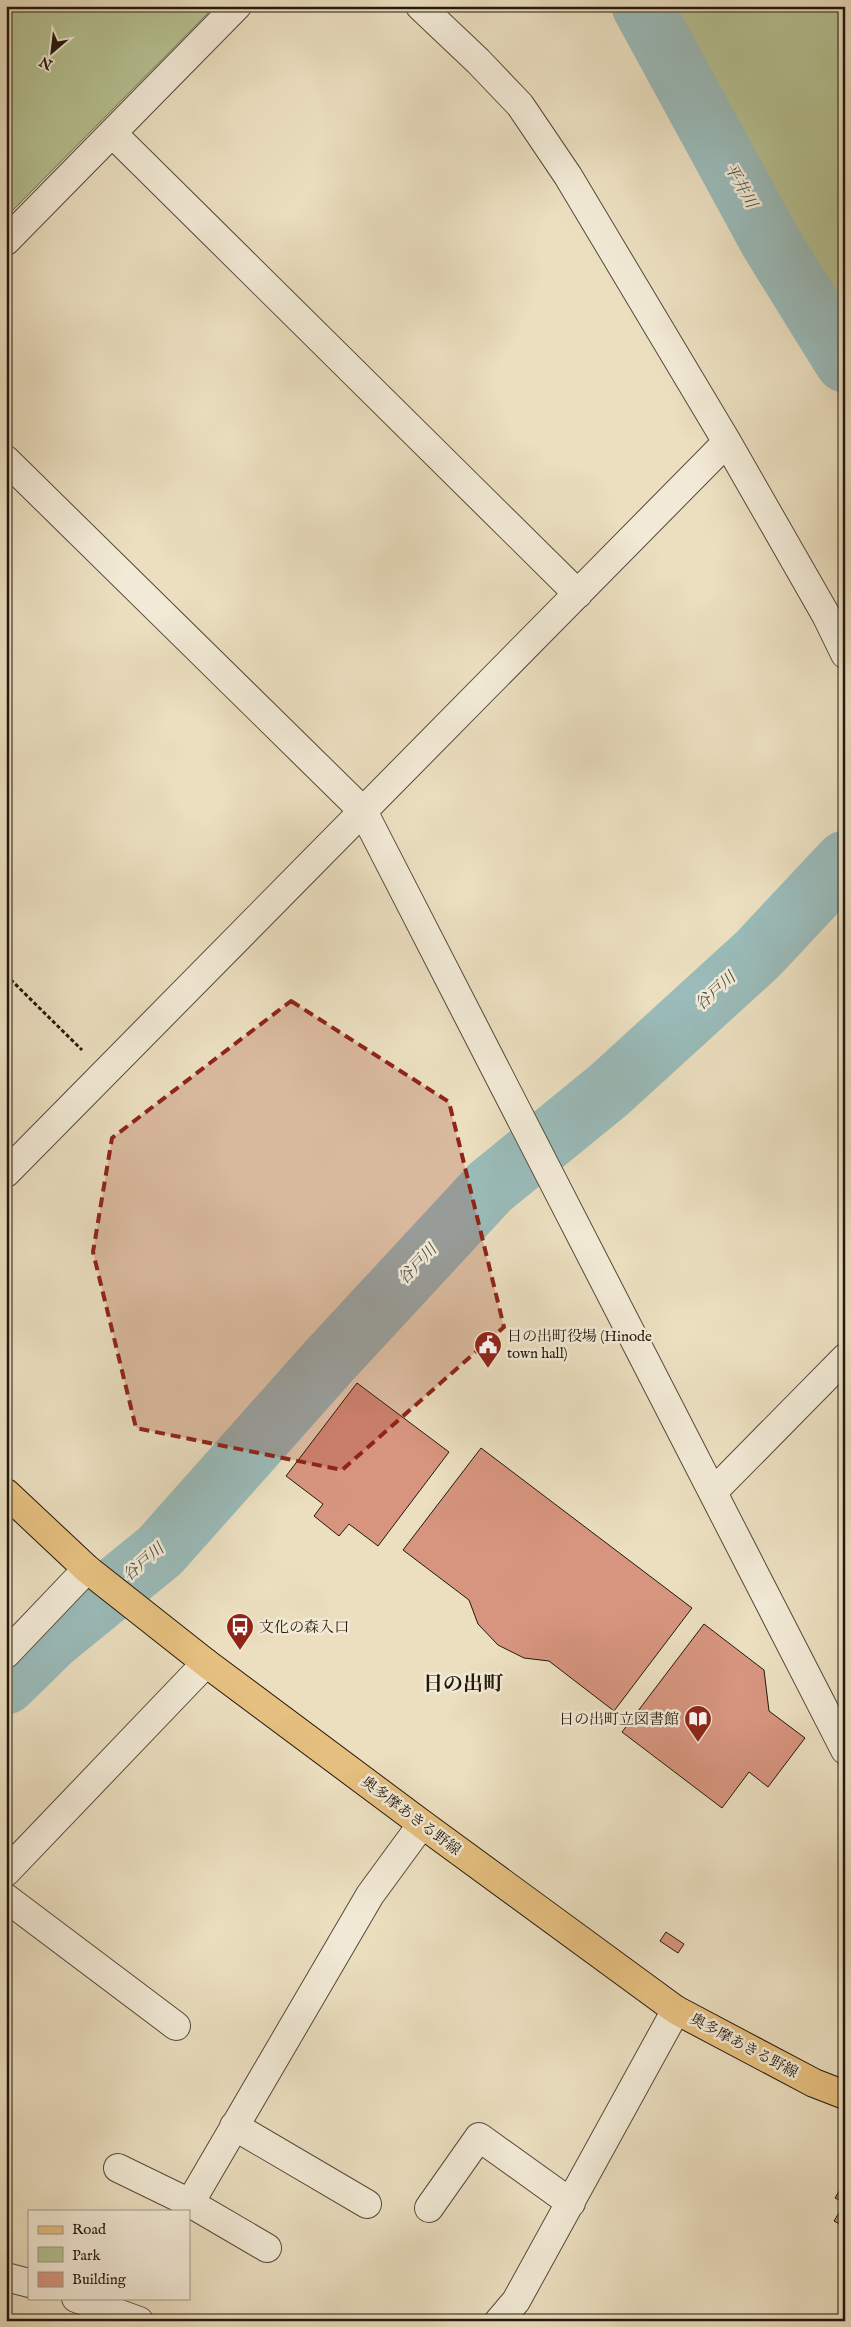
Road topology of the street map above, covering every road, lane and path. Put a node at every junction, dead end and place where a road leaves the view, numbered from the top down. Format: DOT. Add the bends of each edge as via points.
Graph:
graph roads {
  1 [pos="237,6"];
  2 [pos="420,6"];
  3 [pos="112,133"];
  4 [pos="6,241"];
  5 [pos="728,442"];
  6 [pos="6,460"];
  7 [pos="578,594"];
  8 [pos="845,654"];
  9 [pos="363,811"];
  10 [pos="6,975"];
  11 [pos="105,1073"];
  12 [pos="6,1173"];
  13 [pos="845,1358"];
  14 [pos="713,1492"];
  15 [pos="6,1493"];
  16 [pos="87,1569"];
  17 [pos="6,1654"];
  18 [pos="206,1663"];
  19 [pos="845,1750"];
  20 [pos="422,1824"];
  21 [pos="6,1872"];
  22 [pos="6,1898"];
  23 [pos="676,2010"];
  24 [pos="176,2026"];
  25 [pos="845,2096"];
  26 [pos="234,2126"];
  27 [pos="118,2168"];
  28 [pos="190,2202"];
  29 [pos="571,2203"];
  30 [pos="367,2204"];
  31 [pos="429,2208"];
  32 [pos="267,2248"];
  33 [pos="6,2277"];
  34 [pos="28,2283"];
  35 [pos="81,2300"];
  36 [pos="139,2321"];
  37 [pos="499,2321"];
  1 -- 3 [label="street"];
  2 -- 5 [label="street" via="520,106 602,231"];
  3 -- 4 [label="street"];
  3 -- 7 [label="street"];
  5 -- 7 [label="street"];
  5 -- 8 [label="street"];
  6 -- 9 [label="street"];
  7 -- 9 [label="street"];
  9 -- 11 [label="street"];
  9 -- 14 [label="street"];
  10 -- 11 [label="path"];
  11 -- 12 [label="street"];
  13 -- 14 [label="street"];
  14 -- 19 [label="street"];
  15 -- 16 [label="main road, 奥多摩あきる野線"];
  16 -- 17 [label="street"];
  16 -- 18 [label="main road, 奥多摩あきる野線"];
  18 -- 20 [label="main road, 奥多摩あきる野線"];
  18 -- 21 [label="street"];
  20 -- 23 [label="main road, 奥多摩あきる野線"];
  20 -- 26 [label="street" via="370,1895"];
  22 -- 24 [label="street"];
  23 -- 25 [label="main road, 奥多摩あきる野線"];
  23 -- 29 [label="street"];
  26 -- 28 [label="street"];
  26 -- 30 [label="street"];
  27 -- 28 [label="street"];
  28 -- 32 [label="street"];
  29 -- 31 [label="street" via="479,2137"];
  29 -- 37 [label="street" via="516,2301"];
  33 -- 34 [label="street"];
  35 -- 36 [label="street"];
}
